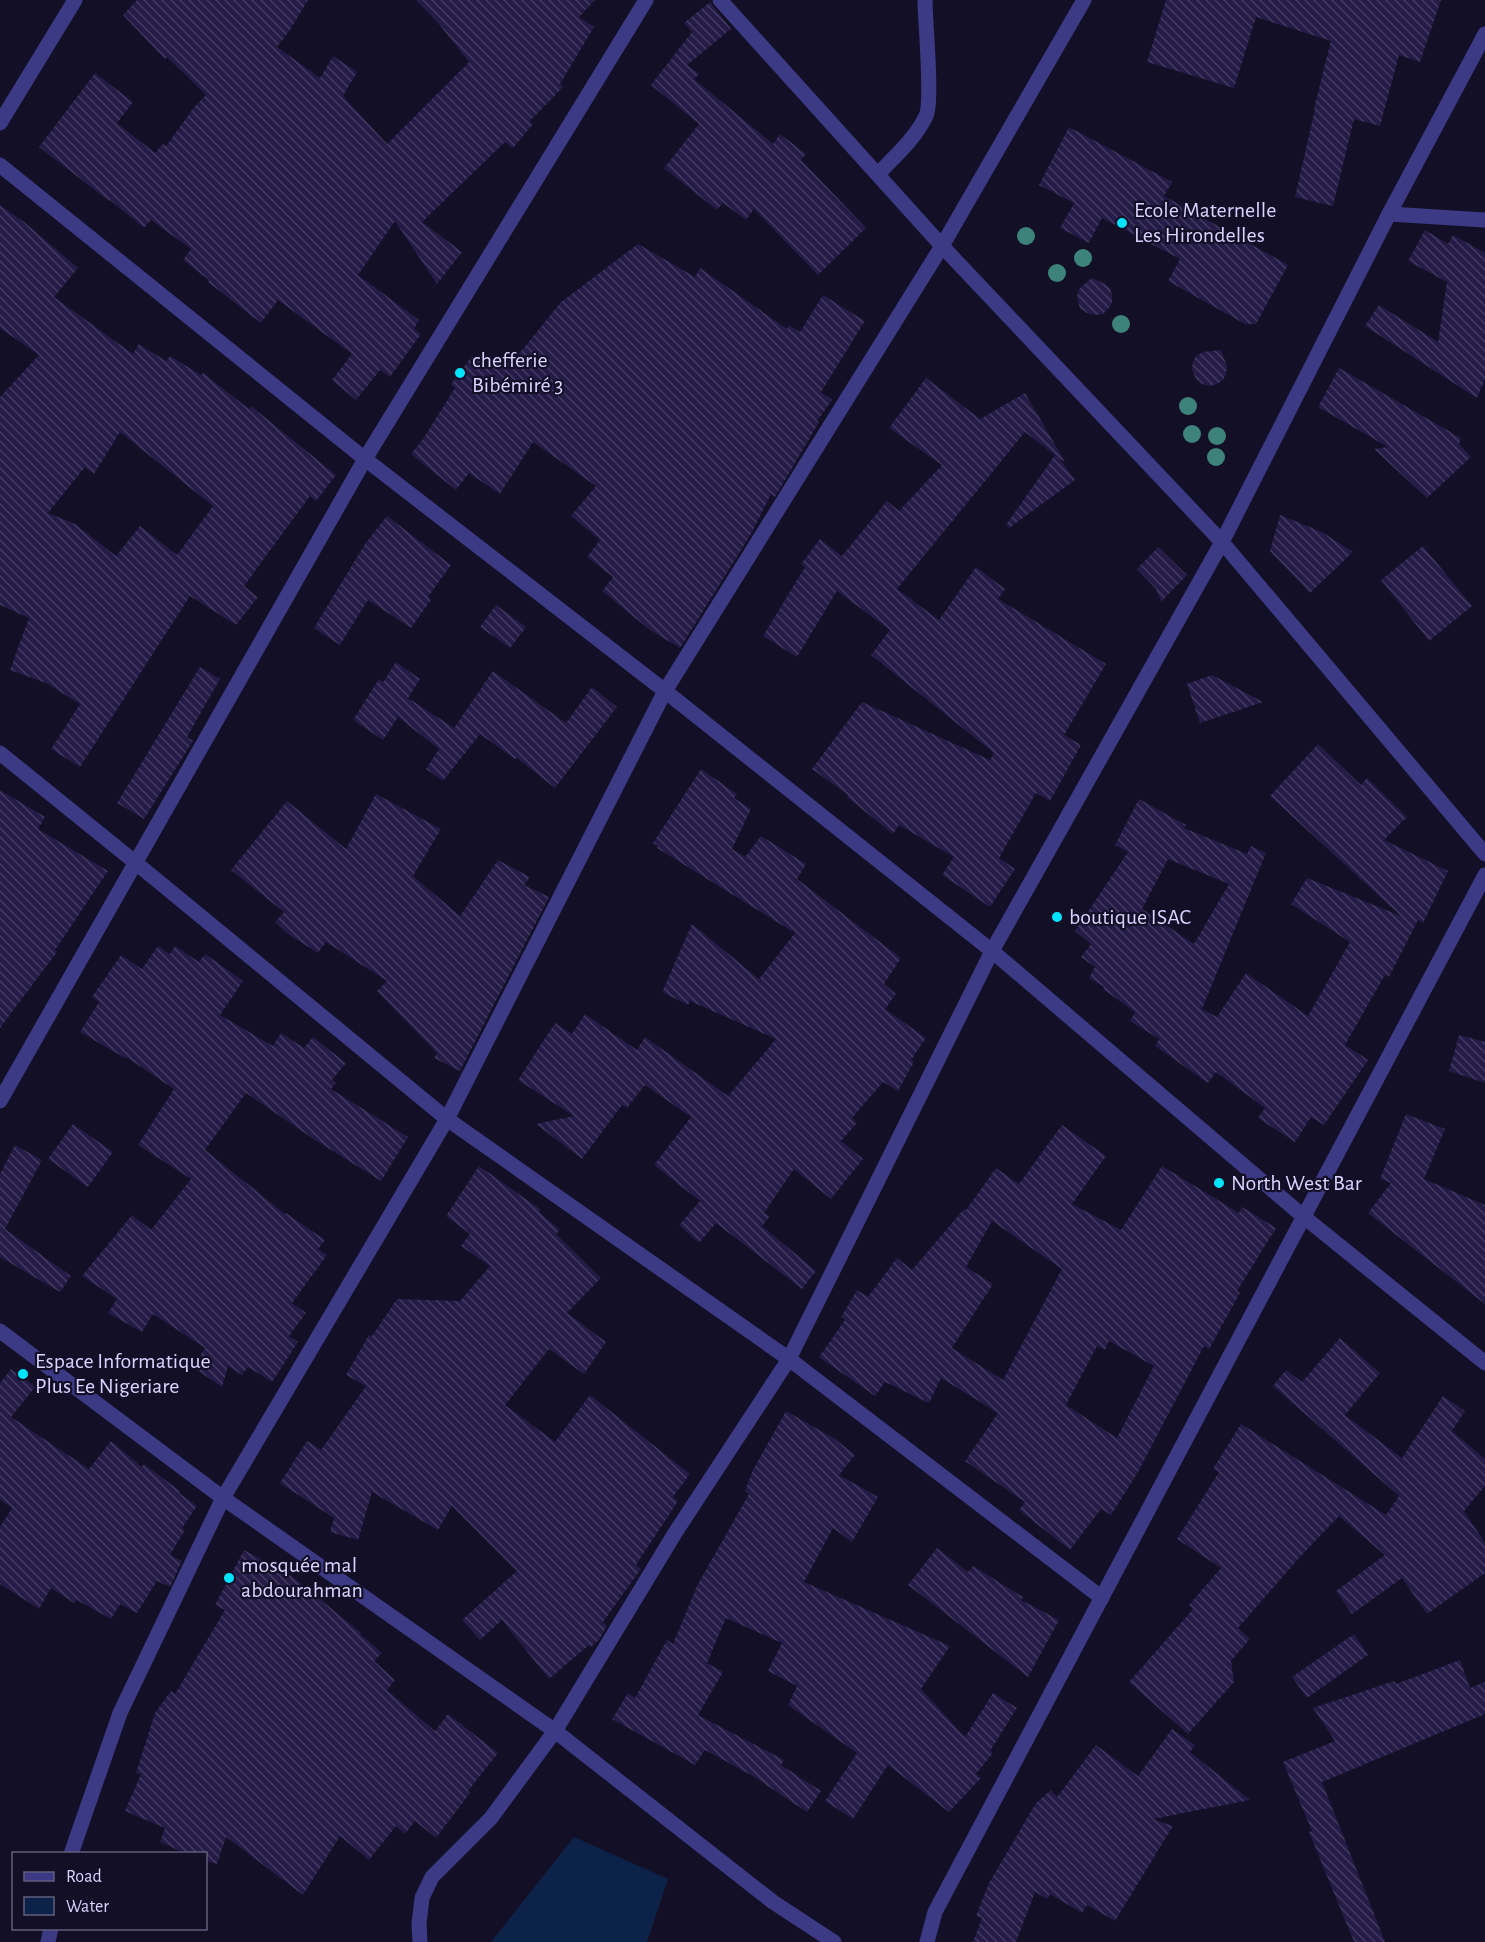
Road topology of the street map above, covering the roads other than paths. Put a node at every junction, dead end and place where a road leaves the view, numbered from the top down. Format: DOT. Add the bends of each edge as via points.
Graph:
graph roads {
  1 [pos="75,0"];
  2 [pos="646,0"];
  3 [pos="720,0"];
  4 [pos="925,0"];
  5 [pos="1084,0"];
  6 [pos="1485,34"];
  7 [pos="0,123"];
  8 [pos="0,165"];
  9 [pos="878,174"];
  10 [pos="1389,214"];
  11 [pos="1485,220"];
  12 [pos="942,246"];
  13 [pos="364,459"];
  14 [pos="1222,542"];
  15 [pos="665,691"];
  16 [pos="0,753"];
  17 [pos="1485,854"];
  18 [pos="136,863"];
  19 [pos="1485,875"];
  20 [pos="992,951"];
  21 [pos="0,1101"];
  22 [pos="447,1119"];
  23 [pos="1304,1217"];
  24 [pos="0,1332"];
  25 [pos="789,1359"];
  26 [pos="1485,1364"];
  27 [pos="223,1498"];
  28 [pos="1102,1598"];
  29 [pos="555,1731"];
  30 [pos="72,1852"];
  31 [pos="420,1942"];
  32 [pos="834,1942"];
  33 [pos="927,1942"];
  1 -- 7 [label="street"];
  2 -- 13 [label="street"];
  3 -- 9 [label="street"];
  4 -- 9 [label="street" via="927,114 917,132"];
  5 -- 12 [label="street"];
  6 -- 10 [label="street"];
  8 -- 13 [label="street"];
  9 -- 12 [label="street"];
  10 -- 11 [label="street"];
  10 -- 14 [label="street"];
  12 -- 14 [label="street"];
  12 -- 15 [label="street"];
  13 -- 15 [label="street"];
  13 -- 18 [label="street"];
  14 -- 17 [label="street"];
  14 -- 20 [label="street"];
  15 -- 20 [label="street"];
  15 -- 22 [label="street"];
  16 -- 18 [label="street"];
  18 -- 21 [label="street"];
  18 -- 22 [label="street"];
  19 -- 23 [label="street"];
  20 -- 23 [label="street"];
  20 -- 25 [label="street"];
  22 -- 25 [label="street"];
  22 -- 27 [label="street"];
  23 -- 26 [label="street"];
  23 -- 28 [label="street"];
  24 -- 27 [label="street"];
  25 -- 28 [label="street"];
  25 -- 29 [label="street" via="675,1533"];
  27 -- 29 [label="street"];
  27 -- 30 [label="street" via="120,1713"];
  28 -- 33 [label="street" via="935,1912"];
  29 -- 31 [label="street" via="491,1818 432,1877 422,1898"];
  29 -- 32 [label="street" via="773,1902"];
}
